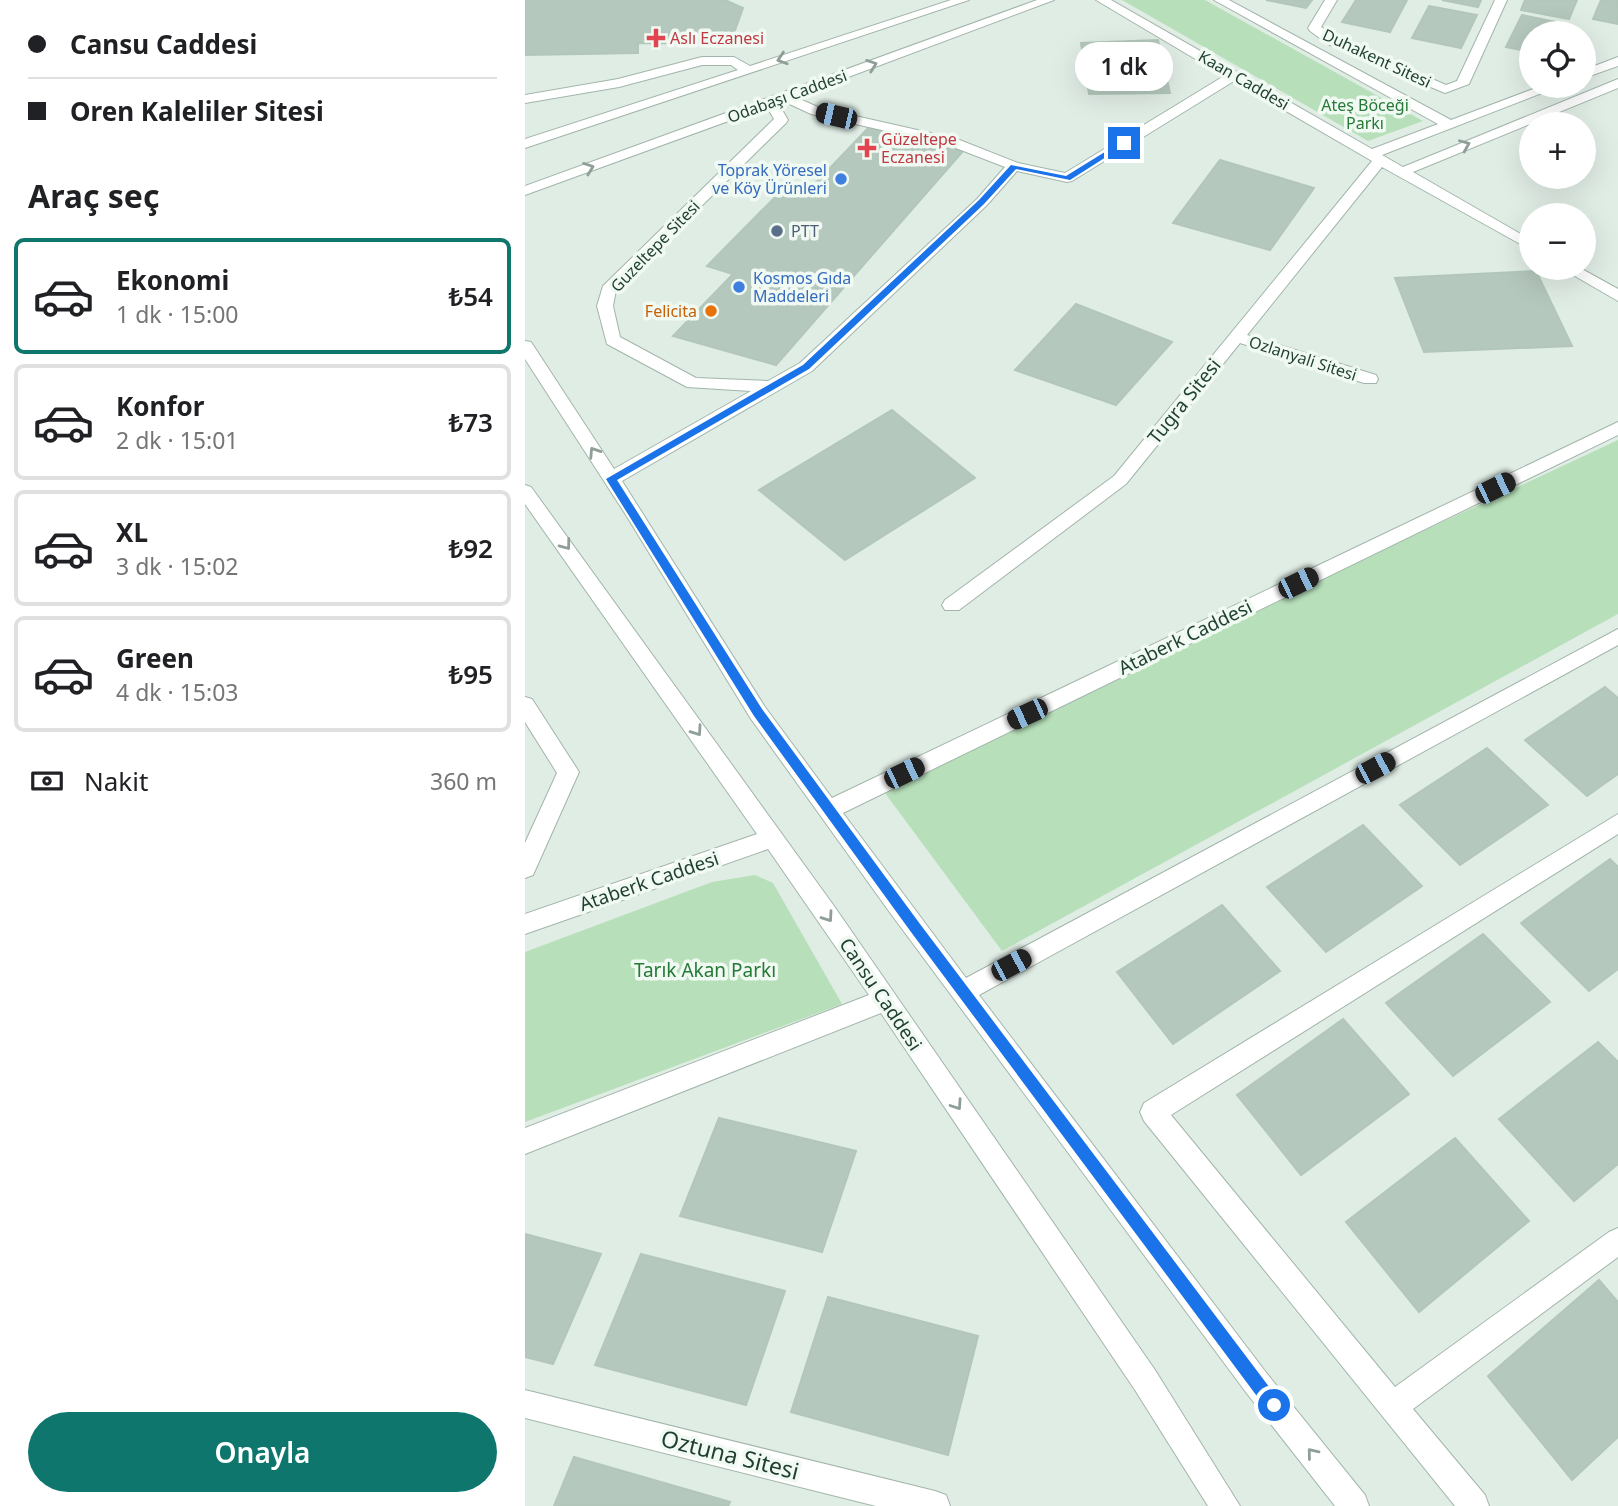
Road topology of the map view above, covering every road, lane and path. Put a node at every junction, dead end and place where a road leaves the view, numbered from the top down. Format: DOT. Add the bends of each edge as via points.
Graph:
graph roads {
  1 [pos="915,0"];
  2 [pos="963,0"];
  3 [pos="1048,0"];
  4 [pos="1103,0"];
  5 [pos="1220,0"];
  6 [pos="1331,0"];
  7 [pos="1501,0"];
  8 [pos="941,7"];
  9 [pos="1618,61"];
  10 [pos="1596,69"];
  11 [pos="747,71"];
  12 [pos="1236,75"];
  13 [pos="1618,83"];
  14 [pos="1521,98"];
  15 [pos="525,99"];
  16 [pos="777,100"];
  17 [pos="1450,125"];
  18 [pos="525,144"];
  19 [pos="1377,157"];
  20 [pos="1014,166"];
  21 [pos="1402,172"];
  22 [pos="525,191"];
  23 [pos="1519,239"];
  24 [pos="1590,280"];
  25 [pos="1618,296"];
  26 [pos="1237,337"];
  27 [pos="525,346"];
  28 [pos="1370,379"];
  29 [pos="771,387"];
  30 [pos="1618,428"];
  31 [pos="611,479"];
  32 [pos="525,491"];
  33 [pos="952,605"];
  34 [pos="1618,636"];
  35 [pos="525,705"];
  36 [pos="828,810"];
  37 [pos="1618,823"];
  38 [pos="773,838"];
  39 [pos="525,868"];
  40 [pos="525,924"];
  41 [pos="963,992"];
  42 [pos="885,1000"];
  43 [pos="525,1141"];
  44 [pos="1618,1241"];
  45 [pos="525,1404"];
  46 [pos="1393,1406"];
  47 [pos="935,1506"];
  48 [pos="1226,1506"];
  49 [pos="1354,1506"];
  50 [pos="1474,1506"];
  1 -- 8 [label="street"];
  2 -- 8 [label="street, Odabaşı Caddesi"];
  16 -- 3 [label="street, Odabaşı Caddesi, one-way"];
  4 -- 12 [label="street, Kaan Caddesi"];
  5 -- 17 [label="street"];
  6 -- 7 [label="street, Duhakent Sitesi" via="1314,28 1332,41 1445,89 1462,85"];
  8 -- 11 [label="street, Odabaşı Caddesi, one-way"];
  9 -- 10 [label="street"];
  11 -- 15 [label="street" via="734,61 702,61 619,83"];
  11 -- 18 [label="street, Odabaşı Caddesi"];
  12 -- 19 [label="street, Kaan Caddesi"];
  12 -- 20 [label="street" via="1067,178"];
  21 -- 13 [label="street, one-way"];
  14 -- 17 [label="street"];
  16 -- 20 [label="street" via="953,142"];
  22 -- 16 [label="street, Odabaşı Caddesi, one-way"];
  16 -- 29 [label="street, Guzeltepe Sitesi" via="781,120 609,289 604,306 613,340 693,383"];
  17 -- 19 [label="street"];
  19 -- 21 [label="street, Kaan Caddesi"];
  19 -- 26 [label="street, Tugra Sitesi"];
  20 -- 29 [label="street" via="982,202 806,367"];
  21 -- 23 [label="street, Kaan Caddesi"];
  24 -- 25 [label="street"];
  26 -- 28 [label="street, Ozlanyali Sitesi"];
  26 -- 33 [label="street, Tugra Sitesi" via="1120,480"];
  31 -- 27 [label="street, one-way"];
  29 -- 31 [label="street"];
  30 -- 36 [label="street, Ataberk Caddesi"];
  31 -- 36 [label="street" via="758,713"];
  32 -- 38 [label="street, Cansu Caddesi, one-way"];
  34 -- 41 [label="street"];
  35 -- 39 [label="street" via="568,772"];
  36 -- 41 [label="street"];
  37 -- 46 [label="street" via="1153,1112"];
  38 -- 40 [label="street, Ataberk Caddesi"];
  38 -- 42 [label="street, Cansu Caddesi, one-way"];
  49 -- 41 [label="street, one-way"];
  42 -- 43 [label="street"];
  42 -- 48 [label="street, Cansu Caddesi, one-way"];
  44 -- 46 [label="street"];
  45 -- 47 [label="street, Oztuna Sitesi"];
  46 -- 50 [label="street"];
}
